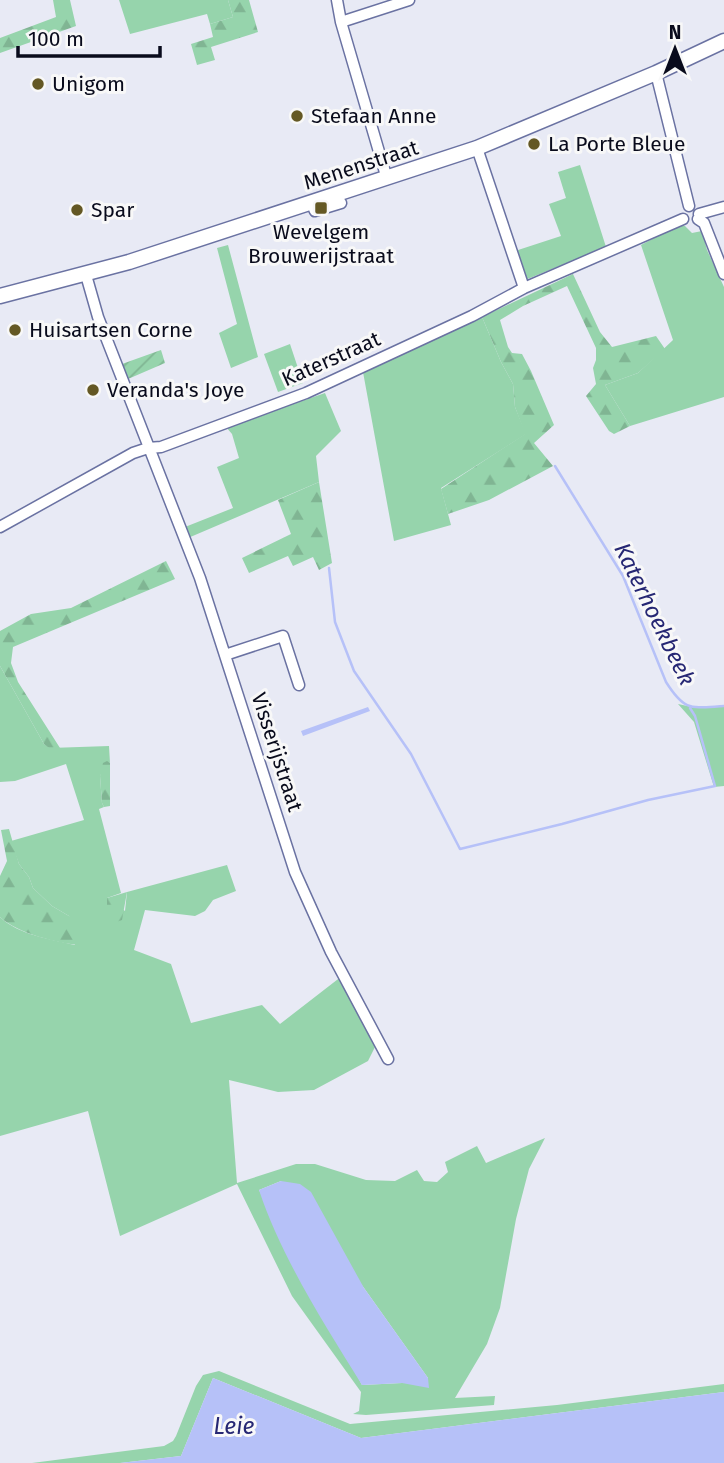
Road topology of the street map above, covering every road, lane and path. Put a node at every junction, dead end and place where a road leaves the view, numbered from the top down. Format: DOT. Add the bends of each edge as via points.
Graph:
graph roads {
  1 [pos="337,0"];
  2 [pos="409,0"];
  3 [pos="341,22"];
  4 [pos="724,41"];
  5 [pos="656,73"];
  6 [pos="477,148"];
  7 [pos="387,179"];
  8 [pos="689,206"];
  9 [pos="724,206"];
  10 [pos="699,217"];
  11 [pos="683,219"];
  12 [pos="724,274"];
  13 [pos="86,275"];
  14 [pos="524,288"];
  15 [pos="0,296"];
  16 [pos="148,448"];
  17 [pos="0,527"];
  18 [pos="225,655"];
  19 [pos="299,685"];
  20 [pos="388,1059"];
  1 -- 3 [label="street"];
  2 -- 3 [label="street"];
  3 -- 7 [label="street"];
  4 -- 5 [label="main road, Menenstraat"];
  5 -- 6 [label="main road, Menenstraat"];
  5 -- 8 [label="street"];
  6 -- 7 [label="main road, Menenstraat"];
  6 -- 14 [label="street"];
  7 -- 13 [label="main road, Menenstraat"];
  8 -- 10 [label="street" via="695,207"];
  8 -- 11 [label="street" via="682,211"];
  9 -- 10 [label="street"];
  10 -- 11 [label="street" via="689,223"];
  10 -- 12 [label="street"];
  11 -- 14 [label="street, Katerstraat"];
  13 -- 15 [label="main road, Menenstraat"];
  13 -- 16 [label="street, Visserijstraat"];
  14 -- 16 [label="street, Katerstraat" via="306,393"];
  16 -- 17 [label="street"];
  16 -- 18 [label="street, Visserijstraat"];
  18 -- 19 [label="street" via="283,636"];
  18 -- 20 [label="street, Visserijstraat" via="295,872"];
}
